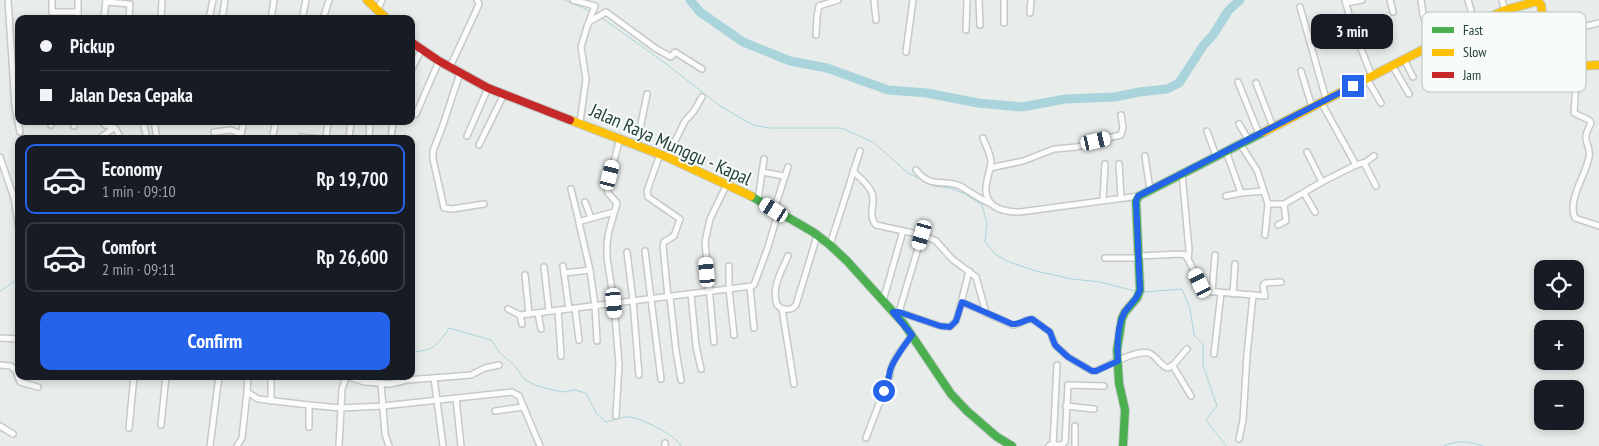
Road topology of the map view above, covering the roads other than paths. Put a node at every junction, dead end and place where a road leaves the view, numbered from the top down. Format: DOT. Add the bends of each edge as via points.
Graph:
graph roads {
  1 [pos="8,0"];
  2 [pos="52,0"];
  3 [pos="78,0"];
  4 [pos="162,0"];
  5 [pos="213,0"];
  6 [pos="225,0"];
  7 [pos="274,0"];
  8 [pos="306,0"];
  9 [pos="329,0"];
  10 [pos="367,0"];
  11 [pos="382,0"];
  12 [pos="477,0"];
  13 [pos="574,0"];
  14 [pos="838,0"];
  15 [pos="874,0"];
  16 [pos="912,0"];
  17 [pos="967,0"];
  18 [pos="979,0"];
  19 [pos="1004,0"];
  20 [pos="1031,0"];
  21 [pos="1362,0"];
  22 [pos="1390,0"];
  23 [pos="1502,0"];
  24 [pos="106,1"];
  25 [pos="1542,1"];
  26 [pos="130,2"];
  27 [pos="1345,2"];
  28 [pos="1300,7"];
  29 [pos="378,9"];
  30 [pos="1505,10"];
  31 [pos="52,12"];
  32 [pos="78,12"];
  33 [pos="1392,12"];
  34 [pos="1501,12"];
  35 [pos="1030,13"];
  36 [pos="104,15"];
  37 [pos="129,15"];
  38 [pos="160,15"];
  39 [pos="211,15"];
  40 [pos="223,15"];
  41 [pos="272,15"];
  42 [pos="303,15"];
  43 [pos="324,15"];
  44 [pos="383,15"];
  45 [pos="590,20"];
  46 [pos="876,20"];
  47 [pos="1004,23"];
  48 [pos="1599,23"];
  49 [pos="980,25"];
  50 [pos="1586,26"];
  51 [pos="1354,29"];
  52 [pos="966,30"];
  53 [pos="1338,34"];
  54 [pos="816,35"];
  55 [pos="415,45"];
  56 [pos="421,50"];
  57 [pos="1422,50"];
  58 [pos="906,52"];
  59 [pos="1404,59"];
  60 [pos="439,61"];
  61 [pos="415,63"];
  62 [pos="1392,65"];
  63 [pos="1599,65"];
  64 [pos="1586,66"];
  65 [pos="450,67"];
  66 [pos="702,69"];
  67 [pos="1301,71"];
  68 [pos="460,73"];
  69 [pos="1369,77"];
  70 [pos="1413,77"];
  71 [pos="1238,82"];
  72 [pos="1256,83"];
  73 [pos="488,88"];
  74 [pos="1576,92"];
  75 [pos="504,94"];
  76 [pos="647,94"];
  77 [pos="1409,94"];
  78 [pos="702,97"];
  79 [pos="1324,101"];
  80 [pos="1381,103"];
  81 [pos="15,106"];
  82 [pos="1312,107"];
  83 [pos="416,114"];
  84 [pos="1121,116"];
  85 [pos="580,122"];
  86 [pos="1239,124"];
  87 [pos="19,125"];
  88 [pos="108,125"];
  89 [pos="1273,127"];
  90 [pos="114,128"];
  91 [pos="20,132"];
  92 [pos="214,132"];
  93 [pos="1207,132"];
  94 [pos="1258,134"];
  95 [pos="103,135"];
  96 [pos="119,135"];
  97 [pos="239,135"];
  98 [pos="467,136"];
  99 [pos="620,138"];
  100 [pos="983,138"];
  101 [pos="1248,139"];
  102 [pos="636,144"];
  103 [pos="1240,144"];
  104 [pos="480,145"];
  105 [pos="860,151"];
  106 [pos="1226,151"];
  107 [pos="1307,152"];
  108 [pos="664,156"];
  109 [pos="1145,156"];
  110 [pos="1216,156"];
  111 [pos="1374,156"];
  112 [pos="0,157"];
  113 [pos="764,159"];
  114 [pos="1364,163"];
  115 [pos="1105,164"];
  116 [pos="1119,164"];
  117 [pos="1356,165"];
  118 [pos="788,167"];
  119 [pos="990,168"];
  120 [pos="916,170"];
  121 [pos="853,171"];
  122 [pos="762,172"];
  123 [pos="1182,174"];
  124 [pos="784,176"];
  125 [pos="1322,182"];
  126 [pos="726,186"];
  127 [pos="1376,186"];
  128 [pos="571,189"];
  129 [pos="1150,190"];
  130 [pos="1264,191"];
  131 [pos="1241,193"];
  132 [pos="1304,193"];
  133 [pos="1138,196"];
  134 [pos="1226,196"];
  135 [pos="1121,198"];
  136 [pos="758,200"];
  137 [pos="1103,200"];
  138 [pos="586,202"];
  139 [pos="15,204"];
  140 [pos="484,204"];
  141 [pos="992,204"];
  142 [pos="1268,204"];
  143 [pos="1284,204"];
  144 [pos="614,212"];
  145 [pos="776,212"];
  146 [pos="1315,212"];
  147 [pos="591,218"];
  148 [pos="579,222"];
  149 [pos="1278,225"];
  150 [pos="1599,226"];
  151 [pos="903,230"];
  152 [pos="922,235"];
  153 [pos="1265,235"];
  154 [pos="817,236"];
  155 [pos="830,245"];
  156 [pos="646,251"];
  157 [pos="627,252"];
  158 [pos="1215,255"];
  159 [pos="788,256"];
  160 [pos="1139,257"];
  161 [pos="1105,258"];
  162 [pos="1188,259"];
  163 [pos="1235,264"];
  164 [pos="563,266"];
  165 [pos="728,266"];
  166 [pos="544,267"];
  167 [pos="590,270"];
  168 [pos="969,271"];
  169 [pos="564,273"];
  170 [pos="525,275"];
  171 [pos="1281,282"];
  172 [pos="752,286"];
  173 [pos="729,289"];
  174 [pos="709,292"];
  175 [pos="1212,292"];
  176 [pos="1220,293"];
  177 [pos="690,294"];
  178 [pos="1234,294"];
  179 [pos="1253,295"];
  180 [pos="669,297"];
  181 [pos="651,299"];
  182 [pos="633,301"];
  183 [pos="883,301"];
  184 [pos="962,302"];
  185 [pos="614,303"];
  186 [pos="595,306"];
  187 [pos="576,308"];
  188 [pos="569,309"];
  189 [pos="782,309"];
  190 [pos="508,310"];
  191 [pos="558,310"];
  192 [pos="548,311"];
  193 [pos="538,312"];
  194 [pos="896,312"];
  195 [pos="986,313"];
  196 [pos="529,314"];
  197 [pos="520,315"];
  198 [pos="522,324"];
  199 [pos="754,328"];
  200 [pos="541,329"];
  201 [pos="734,335"];
  202 [pos="912,335"];
  203 [pos="0,338"];
  204 [pos="15,339"];
  205 [pos="579,340"];
  206 [pos="597,341"];
  207 [pos="714,342"];
  208 [pos="1186,349"];
  209 [pos="1214,354"];
  210 [pos="561,356"];
  211 [pos="1118,361"];
  212 [pos="0,365"];
  213 [pos="499,365"];
  214 [pos="1057,365"];
  215 [pos="1172,366"];
  216 [pos="701,369"];
  217 [pos="15,370"];
  218 [pos="638,374"];
  219 [pos="434,378"];
  220 [pos="661,379"];
  221 [pos="19,380"];
  222 [pos="134,380"];
  223 [pos="166,380"];
  224 [pos="218,380"];
  225 [pos="248,380"];
  226 [pos="271,380"];
  227 [pos="344,380"];
  228 [pos="358,380"];
  229 [pos="681,380"];
  230 [pos="381,384"];
  231 [pos="794,384"];
  232 [pos="1104,386"];
  233 [pos="38,387"];
  234 [pos="247,392"];
  235 [pos="1191,396"];
  236 [pos="456,398"];
  237 [pos="270,401"];
  238 [pos="437,401"];
  239 [pos="310,406"];
  240 [pos="383,406"];
  241 [pos="1066,406"];
  242 [pos="522,407"];
  243 [pos="341,408"];
  244 [pos="1094,409"];
  245 [pos="495,411"];
  246 [pos="616,416"];
  247 [pos="161,425"];
  248 [pos="0,426"];
  249 [pos="1075,426"];
  250 [pos="309,427"];
  251 [pos="129,428"];
  252 [pos="13,434"];
  253 [pos="866,438"];
  254 [pos="1239,439"];
  255 [pos="1051,445"];
  256 [pos="210,446"];
  257 [pos="237,446"];
  258 [pos="339,446"];
  259 [pos="389,446"];
  260 [pos="443,446"];
  261 [pos="461,446"];
  262 [pos="540,446"];
  263 [pos="1012,446"];
  264 [pos="1075,446"];
  265 [pos="1123,446"];
  1 -- 81 [label="street"];
  2 -- 31 [label="street"];
  3 -- 32 [label="street"];
  4 -- 38 [label="street"];
  5 -- 39 [label="street"];
  6 -- 40 [label="street"];
  7 -- 41 [label="street"];
  8 -- 42 [label="street"];
  9 -- 43 [label="street"];
  10 -- 29 [label="street"];
  11 -- 29 [label="street"];
  12 -- 65 [label="street" via="479,4"];
  13 -- 45 [label="street" via="594,5"];
  14 -- 54 [label="street" via="820,6"];
  15 -- 46 [label="street"];
  16 -- 58 [label="street"];
  17 -- 52 [label="street"];
  18 -- 49 [label="street"];
  19 -- 47 [label="street"];
  20 -- 35 [label="street"];
  21 -- 27 [label="street"];
  22 -- 33 [label="street"];
  23 -- 30 [label="street"];
  24 -- 26 [label="street"];
  24 -- 36 [label="street"];
  25 -- 30 [label="street"];
  26 -- 37 [label="street"];
  27 -- 51 [label="street"];
  28 -- 79 [label="street"];
  29 -- 44 [label="street"];
  30 -- 34 [label="street"];
  31 -- 32 [label="street"];
  45 -- 66 [label="street" via="606,12 655,48 671,57 675,52"];
  45 -- 85 [label="street" via="581,47 586,79"];
  48 -- 50 [label="street"];
  51 -- 53 [label="street"];
  51 -- 69 [label="street"];
  55 -- 56 [label="street, Jalan Raya Munggu - Kapal"];
  56 -- 60 [label="street, Jalan Raya Munggu - Kapal"];
  56 -- 61 [label="street"];
  57 -- 59 [label="street"];
  59 -- 62 [label="street"];
  59 -- 70 [label="street"];
  60 -- 65 [label="street, Jalan Raya Munggu - Kapal"];
  60 -- 83 [label="street"];
  62 -- 69 [label="street"];
  62 -- 77 [label="street"];
  63 -- 64 [label="street"];
  65 -- 68 [label="street, Jalan Raya Munggu - Kapal"];
  67 -- 82 [label="street"];
  68 -- 73 [label="street, Jalan Raya Munggu - Kapal"];
  68 -- 140 [label="street" via="433,159 444,208"];
  69 -- 79 [label="street"];
  69 -- 80 [label="street"];
  71 -- 94 [label="street"];
  72 -- 89 [label="street"];
  73 -- 75 [label="street, Jalan Raya Munggu - Kapal"];
  73 -- 98 [label="street"];
  74 -- 150 [label="street" via="1574,113 1591,123 1585,137 1590,153 1588,165 1575,194 1574,215"];
  75 -- 85 [label="street, Jalan Raya Munggu - Kapal"];
  75 -- 104 [label="street"];
  76 -- 102 [label="street"];
  78 -- 108 [label="street"];
  79 -- 82 [label="street"];
  79 -- 117 [label="street"];
  82 -- 89 [label="street"];
  84 -- 119 [label="street" via="1121,135 1077,147 1054,149 1023,161"];
  85 -- 99 [label="street, Jalan Raya Munggu - Kapal"];
  86 -- 101 [label="street"];
  87 -- 91 [label="street"];
  88 -- 90 [label="street"];
  89 -- 94 [label="street"];
  90 -- 95 [label="street"];
  90 -- 96 [label="street"];
  92 -- 97 [label="street" via="231,130"];
  93 -- 110 [label="street"];
  94 -- 101 [label="street"];
  99 -- 102 [label="street, Jalan Raya Munggu - Kapal"];
  99 -- 144 [label="street" via="607,188 616,202"];
  100 -- 119 [label="street"];
  101 -- 103 [label="street"];
  102 -- 108 [label="street, Jalan Raya Munggu - Kapal"];
  103 -- 106 [label="street"];
  103 -- 130 [label="street" via="1257,170"];
  105 -- 121 [label="street"];
  106 -- 110 [label="street"];
  106 -- 131 [label="street"];
  107 -- 125 [label="street"];
  108 -- 126 [label="street, Jalan Raya Munggu - Kapal"];
  108 -- 180 [label="street" via="647,191 648,197 680,220 674,236 663,246"];
  109 -- 129 [label="street"];
  110 -- 123 [label="street"];
  111 -- 114 [label="street"];
  112 -- 139 [label="street"];
  113 -- 122 [label="street"];
  114 -- 117 [label="street"];
  114 -- 127 [label="street"];
  115 -- 137 [label="street"];
  116 -- 135 [label="street"];
  117 -- 125 [label="street"];
  118 -- 124 [label="street"];
  119 -- 141 [label="street" via="986,187"];
  120 -- 141 [label="street" via="928,181 958,185"];
  121 -- 151 [label="street" via="872,193 871,218 876,225"];
  121 -- 155 [label="street"];
  122 -- 124 [label="street"];
  122 -- 136 [label="street"];
  123 -- 129 [label="street"];
  123 -- 162 [label="street"];
  124 -- 145 [label="street"];
  125 -- 132 [label="street"];
  126 -- 136 [label="street, Jalan Raya Munggu - Kapal"];
  126 -- 174 [label="street" via="706,233"];
  128 -- 148 [label="street"];
  129 -- 133 [label="street"];
  130 -- 131 [label="street"];
  130 -- 142 [label="street"];
  131 -- 134 [label="street"];
  132 -- 143 [label="street"];
  132 -- 146 [label="street"];
  133 -- 135 [label="street"];
  133 -- 160 [label="street"];
  135 -- 137 [label="street"];
  136 -- 145 [label="street, Jalan Raya Munggu - Kapal"];
  137 -- 141 [label="street" via="1014,212 999,210"];
  138 -- 147 [label="street"];
  142 -- 143 [label="street"];
  142 -- 153 [label="street"];
  143 -- 149 [label="street" via="1286,221"];
  144 -- 147 [label="street"];
  144 -- 185 [label="street" via="607,243"];
  145 -- 154 [label="street, Jalan Raya Munggu - Kapal"];
  145 -- 172 [label="street" via="768,247"];
  147 -- 148 [label="street"];
  148 -- 167 [label="street"];
  151 -- 152 [label="street"];
  151 -- 183 [label="street"];
  152 -- 168 [label="street" via="936,242"];
  152 -- 194 [label="street"];
  154 -- 155 [label="street, Jalan Raya Munggu - Kapal"];
  154 -- 189 [label="street" via="795,307"];
  155 -- 183 [label="street, Jalan Raya Munggu - Kapal"];
  156 -- 181 [label="street"];
  157 -- 182 [label="street"];
  158 -- 175 [label="street"];
  159 -- 189 [label="street" via="776,286 776,303"];
  160 -- 161 [label="street"];
  160 -- 162 [label="street" via="1180,254"];
  160 -- 211 [label="street" via="1138,294 1122,318"];
  162 -- 175 [label="street" via="1203,287"];
  163 -- 178 [label="street"];
  164 -- 169 [label="street"];
  165 -- 173 [label="street"];
  166 -- 192 [label="street"];
  167 -- 169 [label="street"];
  167 -- 186 [label="street"];
  168 -- 184 [label="street"];
  168 -- 195 [label="street" via="977,280"];
  169 -- 188 [label="street"];
  170 -- 196 [label="street"];
  171 -- 179 [label="street" via="1265,282 1265,296"];
  172 -- 173 [label="street"];
  172 -- 199 [label="street"];
  173 -- 174 [label="street"];
  173 -- 201 [label="street"];
  174 -- 177 [label="street"];
  174 -- 207 [label="street"];
  175 -- 176 [label="street"];
  176 -- 178 [label="street"];
  176 -- 209 [label="street"];
  177 -- 180 [label="street"];
  177 -- 216 [label="street"];
  178 -- 179 [label="street"];
  179 -- 254 [label="street"];
  180 -- 181 [label="street"];
  180 -- 229 [label="street"];
  181 -- 182 [label="street"];
  181 -- 220 [label="street"];
  182 -- 185 [label="street"];
  182 -- 218 [label="street"];
  183 -- 194 [label="street, Jalan Raya Munggu - Kapal"];
  184 -- 194 [label="street" via="956,321 950,327"];
  184 -- 195 [label="street"];
  185 -- 186 [label="street"];
  185 -- 246 [label="street" via="620,364"];
  186 -- 187 [label="street"];
  186 -- 206 [label="street"];
  187 -- 188 [label="street"];
  187 -- 205 [label="street"];
  188 -- 191 [label="street"];
  189 -- 231 [label="street"];
  190 -- 197 [label="street"];
  191 -- 192 [label="street"];
  191 -- 210 [label="street"];
  192 -- 193 [label="street"];
  193 -- 196 [label="street"];
  193 -- 200 [label="street"];
  194 -- 202 [label="street, Jalan Raya Munggu - Kapal"];
  195 -- 211 [label="street" via="1012,324 1032,319 1050,332 1055,345 1068,357 1092,371"];
  196 -- 197 [label="street"];
  197 -- 198 [label="street"];
  202 -- 253 [label="street" via="890,370"];
  202 -- 263 [label="street, Jalan Raya Munggu - Kapal" via="951,394 967,411"];
  203 -- 204 [label="street"];
  208 -- 215 [label="street"];
  211 -- 215 [label="street" via="1148,353 1166,368"];
  211 -- 265 [label="street" via="1125,414"];
  212 -- 217 [label="street" via="11,366"];
  213 -- 219 [label="street" via="471,375"];
  214 -- 255 [label="street"];
  215 -- 235 [label="street"];
  219 -- 230 [label="street"];
  219 -- 238 [label="street"];
  221 -- 233 [label="street"];
  222 -- 251 [label="street"];
  223 -- 247 [label="street"];
  224 -- 256 [label="street"];
  225 -- 234 [label="street"];
  226 -- 237 [label="street"];
  227 -- 243 [label="street"];
  228 -- 230 [label="street"];
  230 -- 240 [label="street"];
  232 -- 241 [label="street" via="1068,385"];
  234 -- 237 [label="street"];
  234 -- 257 [label="street" via="242,438"];
  236 -- 238 [label="street"];
  236 -- 242 [label="street" via="512,392 519,396"];
  236 -- 261 [label="street"];
  237 -- 239 [label="street"];
  238 -- 240 [label="street"];
  238 -- 260 [label="street"];
  239 -- 243 [label="street"];
  239 -- 250 [label="street"];
  240 -- 243 [label="street"];
  240 -- 259 [label="street"];
  241 -- 244 [label="street"];
  241 -- 255 [label="street" via="1065,442"];
  242 -- 245 [label="street"];
  242 -- 262 [label="street"];
  243 -- 258 [label="street"];
  248 -- 252 [label="street"];
  249 -- 264 [label="street"];
}
